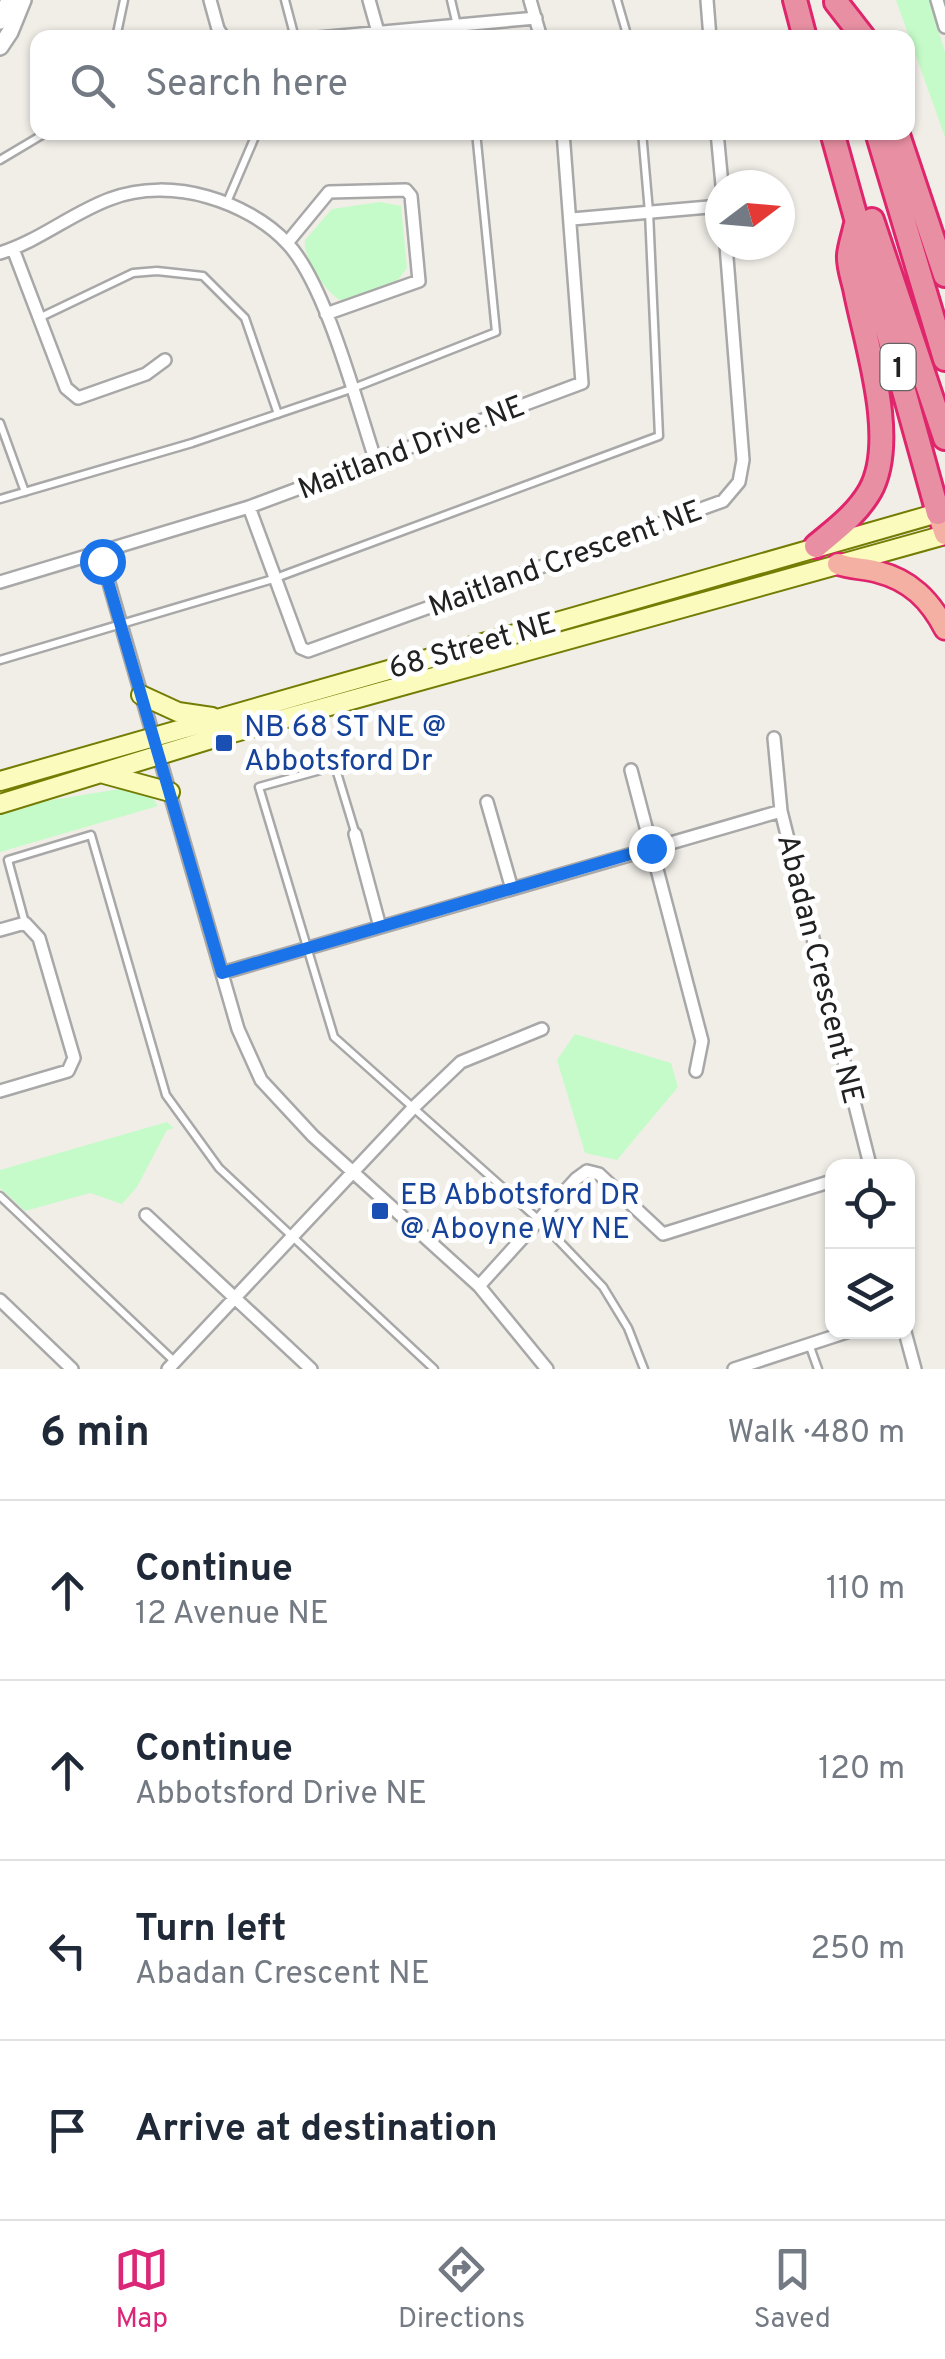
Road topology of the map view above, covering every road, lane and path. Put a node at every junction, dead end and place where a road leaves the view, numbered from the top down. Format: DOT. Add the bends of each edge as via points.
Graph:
graph roads {
  1 [pos="9,0"];
  2 [pos="22,0"];
  3 [pos="124,0"];
  4 [pos="210,0"];
  5 [pos="284,0"];
  6 [pos="369,0"];
  7 [pos="450,0"];
  8 [pos="530,0"];
  9 [pos="618,0"];
  10 [pos="706,0"];
  11 [pos="795,0"];
  12 [pos="937,0"];
  13 [pos="835,1"];
  14 [pos="536,18"];
  15 [pos="0,22"];
  16 [pos="945,27"];
  17 [pos="118,30"];
  18 [pos="219,30"];
  19 [pos="293,30"];
  20 [pos="377,30"];
  21 [pos="458,30"];
  22 [pos="470,30"];
  23 [pos="539,30"];
  24 [pos="626,30"];
  25 [pos="709,30"];
  26 [pos="804,30"];
  27 [pos="844,30"];
  28 [pos="858,30"];
  29 [pos="0,47"];
  30 [pos="34,140"];
  31 [pos="254,140"];
  32 [pos="477,140"];
  33 [pos="564,140"];
  34 [pos="643,140"];
  35 [pos="718,140"];
  36 [pos="833,140"];
  37 [pos="834,140"];
  38 [pos="879,140"];
  39 [pos="899,140"];
  40 [pos="0,160"];
  41 [pos="721,170"];
  42 [pos="227,202"];
  43 [pos="705,207"];
  44 [pos="650,212"];
  45 [pos="572,219"];
  46 [pos="857,221"];
  47 [pos="287,243"];
  48 [pos="7,251"];
  49 [pos="727,260"];
  50 [pos="945,275"];
  51 [pos="326,314"];
  52 [pos="40,318"];
  53 [pos="945,359"];
  54 [pos="164,360"];
  55 [pos="351,390"];
  56 [pos="278,414"];
  57 [pos="0,423"];
  58 [pos="945,438"];
  59 [pos="376,462"];
  60 [pos="25,492"];
  61 [pos="0,499"];
  62 [pos="248,508"];
  63 [pos="944,522"];
  64 [pos="816,546"];
  65 [pos="100,552"];
  66 [pos="838,564"];
  67 [pos="274,579"];
  68 [pos="0,582"];
  69 [pos="121,624"];
  70 [pos="945,629"];
  71 [pos="0,660"];
  72 [pos="141,695"];
  73 [pos="223,717"];
  74 [pos="154,738"];
  75 [pos="774,738"];
  76 [pos="160,756"];
  77 [pos="631,770"];
  78 [pos="103,774"];
  79 [pos="0,781"];
  80 [pos="170,792"];
  81 [pos="487,802"];
  82 [pos="0,804"];
  83 [pos="781,811"];
  84 [pos="355,834"];
  85 [pos="651,848"];
  86 [pos="512,889"];
  87 [pos="26,923"];
  88 [pos="380,927"];
  89 [pos="0,930"];
  90 [pos="306,948"];
  91 [pos="222,973"];
  92 [pos="542,1029"];
  93 [pos="696,1071"];
  94 [pos="0,1091"];
  95 [pos="414,1107"];
  96 [pos="868,1159"];
  97 [pos="356,1173"];
  98 [pos="825,1183"];
  99 [pos="0,1196"];
  100 [pos="146,1215"];
  101 [pos="539,1220"];
  102 [pos="293,1239"];
  103 [pos="478,1286"];
  104 [pos="235,1298"];
  105 [pos="0,1300"];
  106 [pos="826,1339"];
  107 [pos="907,1339"];
  108 [pos="810,1344"];
  109 [pos="172,1366"];
  110 [pos="72,1369"];
  111 [pos="311,1369"];
  112 [pos="434,1369"];
  113 [pos="547,1369"];
  114 [pos="644,1369"];
  115 [pos="734,1369"];
  116 [pos="818,1369"];
  117 [pos="914,1369"];
  1 -- 15 [label="street"];
  2 -- 29 [label="street"];
  3 -- 17 [label="lane"];
  4 -- 18 [label="street"];
  5 -- 19 [label="lane"];
  6 -- 20 [label="street"];
  7 -- 21 [label="lane"];
  8 -- 14 [label="street"];
  9 -- 24 [label="lane"];
  10 -- 25 [label="street"];
  11 -- 26 [label="highway"];
  12 -- 16 [label="street"];
  13 -- 27 [label="highway"];
  13 -- 28 [label="highway"];
  14 -- 22 [label="street"];
  14 -- 23 [label="street"];
  30 -- 40 [label="lane"];
  31 -- 42 [label="lane"];
  32 -- 55 [label="lane" via="496,332"];
  33 -- 45 [label="street, Maitland Drive NE"];
  34 -- 44 [label="lane"];
  35 -- 41 [label="street"];
  36 -- 46 [label="highway, 1"];
  37 -- 58 [label="highway" via="860,184"];
  38 -- 53 [label="highway, 1"];
  39 -- 50 [label="highway"];
  42 -- 47 [label="street"];
  42 -- 48 [label="street" via="188,191 111,198"];
  43 -- 44 [label="street"];
  44 -- 45 [label="street"];
  44 -- 67 [label="lane" via="659,436"];
  45 -- 59 [label="street, Maitland Drive NE" via="582,383"];
  46 -- 63 [label="highway, 1"];
  46 -- 64 [label="highway" via="849,256 881,428 880,456 861,505"];
  47 -- 51 [label="street"];
  47 -- 51 [label="street" via="329,192 406,190 411,196 419,280"];
  48 -- 52 [label="street"];
  49 -- 67 [label="street, Maitland Crescent NE" via="742,460 739,482 723,501 308,651 301,648"];
  51 -- 55 [label="street"];
  52 -- 54 [label="street" via="66,388 78,398 146,374"];
  52 -- 56 [label="lane" via="133,273 204,276 244,318"];
  55 -- 56 [label="lane"];
  55 -- 59 [label="street"];
  56 -- 60 [label="lane"];
  57 -- 60 [label="lane"];
  59 -- 62 [label="street, Maitland Drive NE"];
  60 -- 61 [label="lane"];
  62 -- 65 [label="street, Maitland Drive NE"];
  62 -- 67 [label="street, Maitland Crescent NE"];
  63 -- 64 [label="main road, 68 Street NE"];
  63 -- 66 [label="main road, 68 Street NE"];
  64 -- 73 [label="main road, 68 Street NE"];
  65 -- 68 [label="street, Maitland Drive NE"];
  65 -- 69 [label="street"];
  66 -- 70 [label="highway" via="910,585"];
  66 -- 76 [label="main road, 68 Street NE"];
  67 -- 69 [label="lane"];
  69 -- 71 [label="lane"];
  69 -- 72 [label="street"];
  72 -- 73 [label="main road" via="178,712"];
  72 -- 74 [label="street"];
  73 -- 74 [label="main road, 68 Street NE"];
  74 -- 76 [label="street"];
  74 -- 79 [label="main road, 68 Street NE"];
  75 -- 83 [label="street"];
  76 -- 78 [label="main road, 68 Street NE"];
  76 -- 80 [label="street"];
  77 -- 85 [label="street"];
  78 -- 80 [label="main road"];
  78 -- 82 [label="main road, 68 Street NE"];
  80 -- 91 [label="street"];
  81 -- 86 [label="street"];
  83 -- 85 [label="street, Abadan Crescent NE"];
  83 -- 96 [label="street, Abadan Crescent NE"];
  84 -- 88 [label="street"];
  84 -- 90 [label="lane" via="336,766 259,787"];
  85 -- 86 [label="street, Abadan Crescent NE"];
  85 -- 93 [label="street" via="702,1041"];
  86 -- 88 [label="street, Abadan Crescent NE"];
  87 -- 89 [label="street"];
  87 -- 94 [label="street" via="39,938 74,1058 68,1071"];
  87 -- 102 [label="lane" via="8,860 91,835 166,1094 220,1168"];
  88 -- 90 [label="street, Abadan Crescent NE"];
  90 -- 91 [label="street, Abadan Crescent NE"];
  90 -- 95 [label="lane" via="334,1037"];
  91 -- 97 [label="street" via="261,1080"];
  92 -- 95 [label="street" via="462,1062"];
  95 -- 97 [label="street"];
  95 -- 101 [label="lane"];
  97 -- 102 [label="street"];
  97 -- 103 [label="street"];
  98 -- 101 [label="street" via="663,1234 599,1174 587,1171"];
  99 -- 109 [label="lane"];
  100 -- 104 [label="street"];
  101 -- 103 [label="street"];
  101 -- 114 [label="lane" via="603,1287"];
  102 -- 104 [label="street"];
  102 -- 112 [label="lane"];
  103 -- 113 [label="street"];
  104 -- 109 [label="street"];
  104 -- 111 [label="street"];
  105 -- 110 [label="street"];
  106 -- 108 [label="street"];
  107 -- 117 [label="street"];
  108 -- 115 [label="street"];
  108 -- 116 [label="lane"];
}
